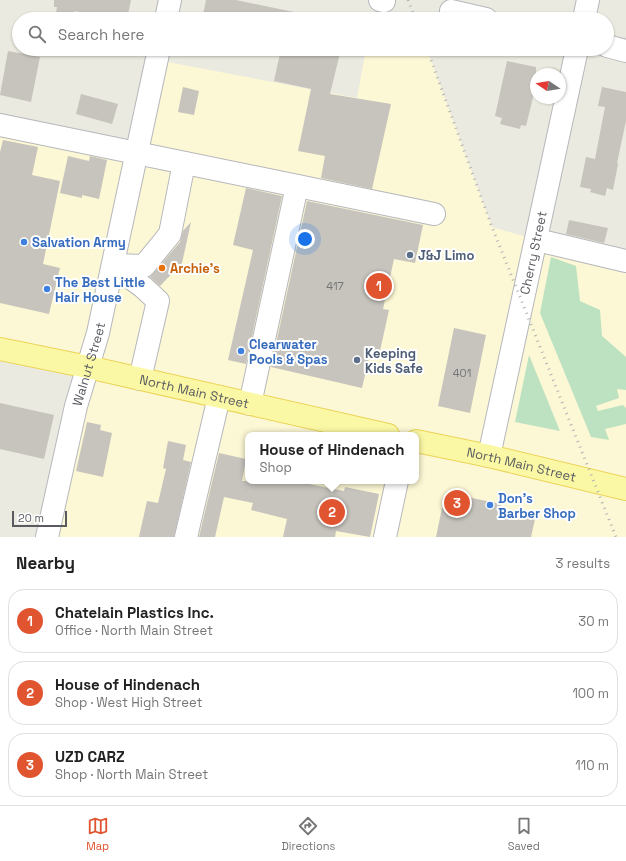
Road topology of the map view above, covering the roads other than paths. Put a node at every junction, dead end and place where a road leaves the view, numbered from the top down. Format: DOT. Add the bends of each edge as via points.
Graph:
graph roads {
  1 [pos="170,0"];
  2 [pos="588,0"];
  3 [pos="451,11"];
  4 [pos="167,12"];
  5 [pos="455,12"];
  6 [pos="585,12"];
  7 [pos="614,48"];
  8 [pos="626,51"];
  9 [pos="157,56"];
  10 [pos="576,56"];
  11 [pos="0,125"];
  12 [pos="136,153"];
  13 [pos="184,163"];
  14 [pos="296,186"];
  15 [pos="434,214"];
  16 [pos="537,240"];
  17 [pos="626,262"];
  18 [pos="113,265"];
  19 [pos="0,349"];
  20 [pos="88,367"];
  21 [pos="140,379"];
  22 [pos="218,397"];
  23 [pos="250,404"];
  24 [pos="375,432"];
  25 [pos="419,442"];
  26 [pos="489,456"];
  27 [pos="396,484"];
  28 [pos="626,489"];
  29 [pos="47,537"];
  30 [pos="186,537"];
  31 [pos="385,537"];
  1 -- 4 [label="street"];
  2 -- 6 [label="street"];
  3 -- 5 [label="street"];
  7 -- 8 [label="street"];
  9 -- 12 [label="street, Walnut Street"];
  10 -- 16 [label="street, Cherry Street"];
  11 -- 12 [label="street"];
  12 -- 13 [label="street"];
  12 -- 18 [label="street, Walnut Street"];
  13 -- 14 [label="street"];
  13 -- 18 [label="street" via="170,234 144,266"];
  14 -- 15 [label="street"];
  14 -- 23 [label="street"];
  16 -- 17 [label="street"];
  16 -- 26 [label="street, Cherry Street"];
  18 -- 20 [label="street, Walnut Street"];
  18 -- 21 [label="street" via="158,301"];
  19 -- 20 [label="main road, North Main Street"];
  20 -- 21 [label="main road, North Main Street"];
  20 -- 29 [label="street, Walnut Street" via="76,406"];
  21 -- 22 [label="main road, North Main Street"];
  22 -- 23 [label="main road, North Main Street"];
  22 -- 30 [label="street"];
  23 -- 24 [label="main road, North Main Street"];
  25 -- 26 [label="main road, North Main Street"];
  26 -- 28 [label="main road, North Main Street"];
  27 -- 31 [label="street"];
}
